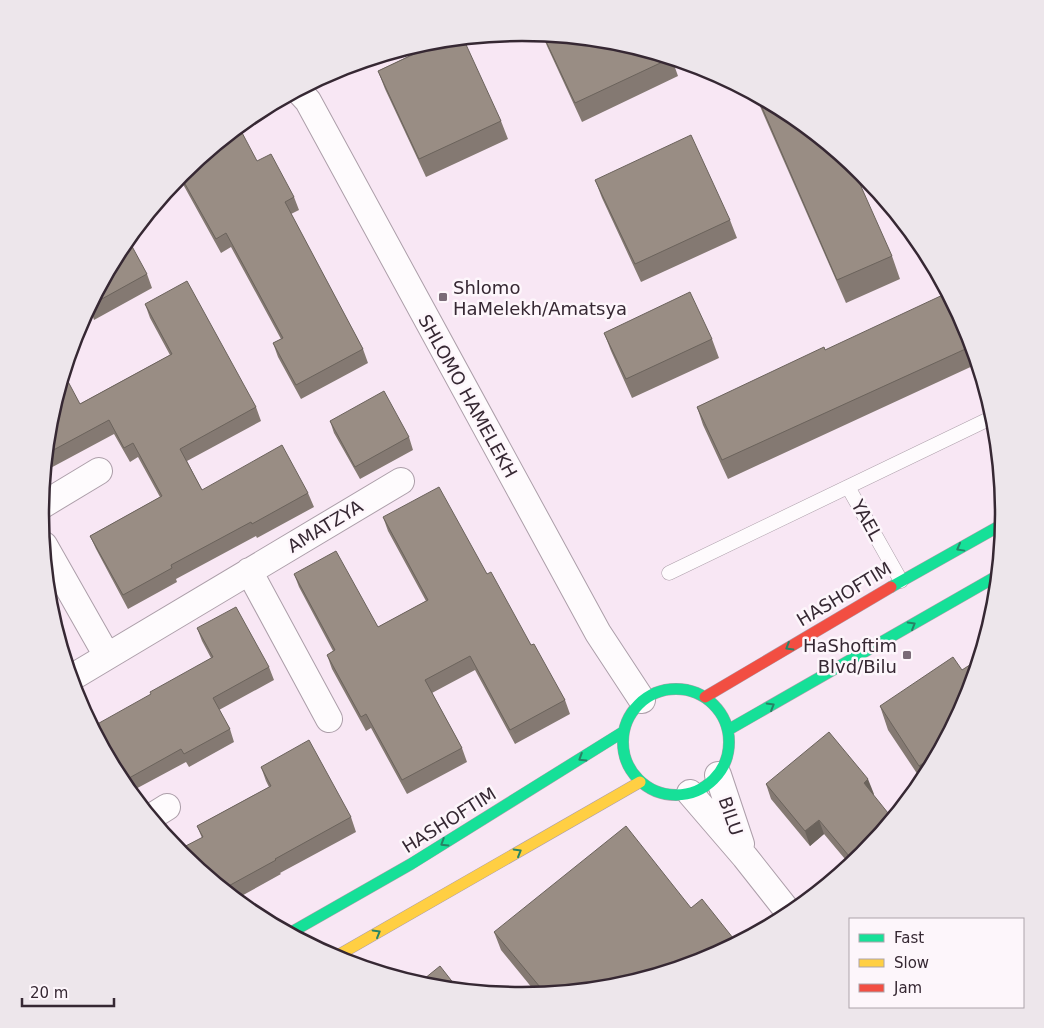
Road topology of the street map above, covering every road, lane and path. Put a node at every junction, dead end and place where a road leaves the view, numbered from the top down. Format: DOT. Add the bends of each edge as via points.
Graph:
graph roads {
  1 [pos="303,96"];
  2 [pos="986,420"];
  3 [pos="99,471"];
  4 [pos="401,481"];
  5 [pos="848,486"];
  6 [pos="49,501"];
  7 [pos="995,528"];
  8 [pos="51,558"];
  9 [pos="249,572"];
  10 [pos="669,573"];
  11 [pos="990,580"];
  12 [pos="901,581"];
  13 [pos="107,656"];
  14 [pos="77,674"];
  15 [pos="706,698"];
  16 [pos="642,700"];
  17 [pos="329,719"];
  18 [pos="728,730"];
  19 [pos="624,732"];
  20 [pos="718,776"];
  21 [pos="640,782"];
  22 [pos="690,793"];
  23 [pos="745,857"];
  24 [pos="785,907"];
  25 [pos="297,929"];
  26 [pos="344,952"];
  1 -- 16 [label="street, SHLOMO HAMELEKH" via="598,634"];
  2 -- 5 [label="lane"];
  3 -- 6 [label="street"];
  4 -- 9 [label="street, AMATZYA"];
  5 -- 10 [label="lane"];
  5 -- 12 [label="lane, YAEL"];
  7 -- 12 [label="street, HASHOFTIM, one-way"];
  8 -- 13 [label="street"];
  9 -- 13 [label="street, AMATZYA"];
  9 -- 17 [label="street"];
  18 -- 11 [label="street, one-way"];
  12 -- 15 [label="street, HASHOFTIM, one-way"];
  13 -- 14 [label="street, AMATZYA"];
  15 -- 16 [label="street" via="690,691 673,689 657,692"];
  15 -- 18 [label="street" via="716,706"];
  16 -- 19 [label="street" via="627,720"];
  18 -- 20 [label="street" via="726,762"];
  19 -- 21 [label="street" via="625,759"];
  19 -- 25 [label="street, HASHOFTIM, one-way" via="411,864"];
  20 -- 22 [label="street"];
  20 -- 23 [label="street, BILU"];
  21 -- 22 [label="street" via="655,791 672,795"];
  26 -- 21 [label="street, one-way"];
  22 -- 23 [label="street, BILU"];
  23 -- 24 [label="street, BILU"];
}
